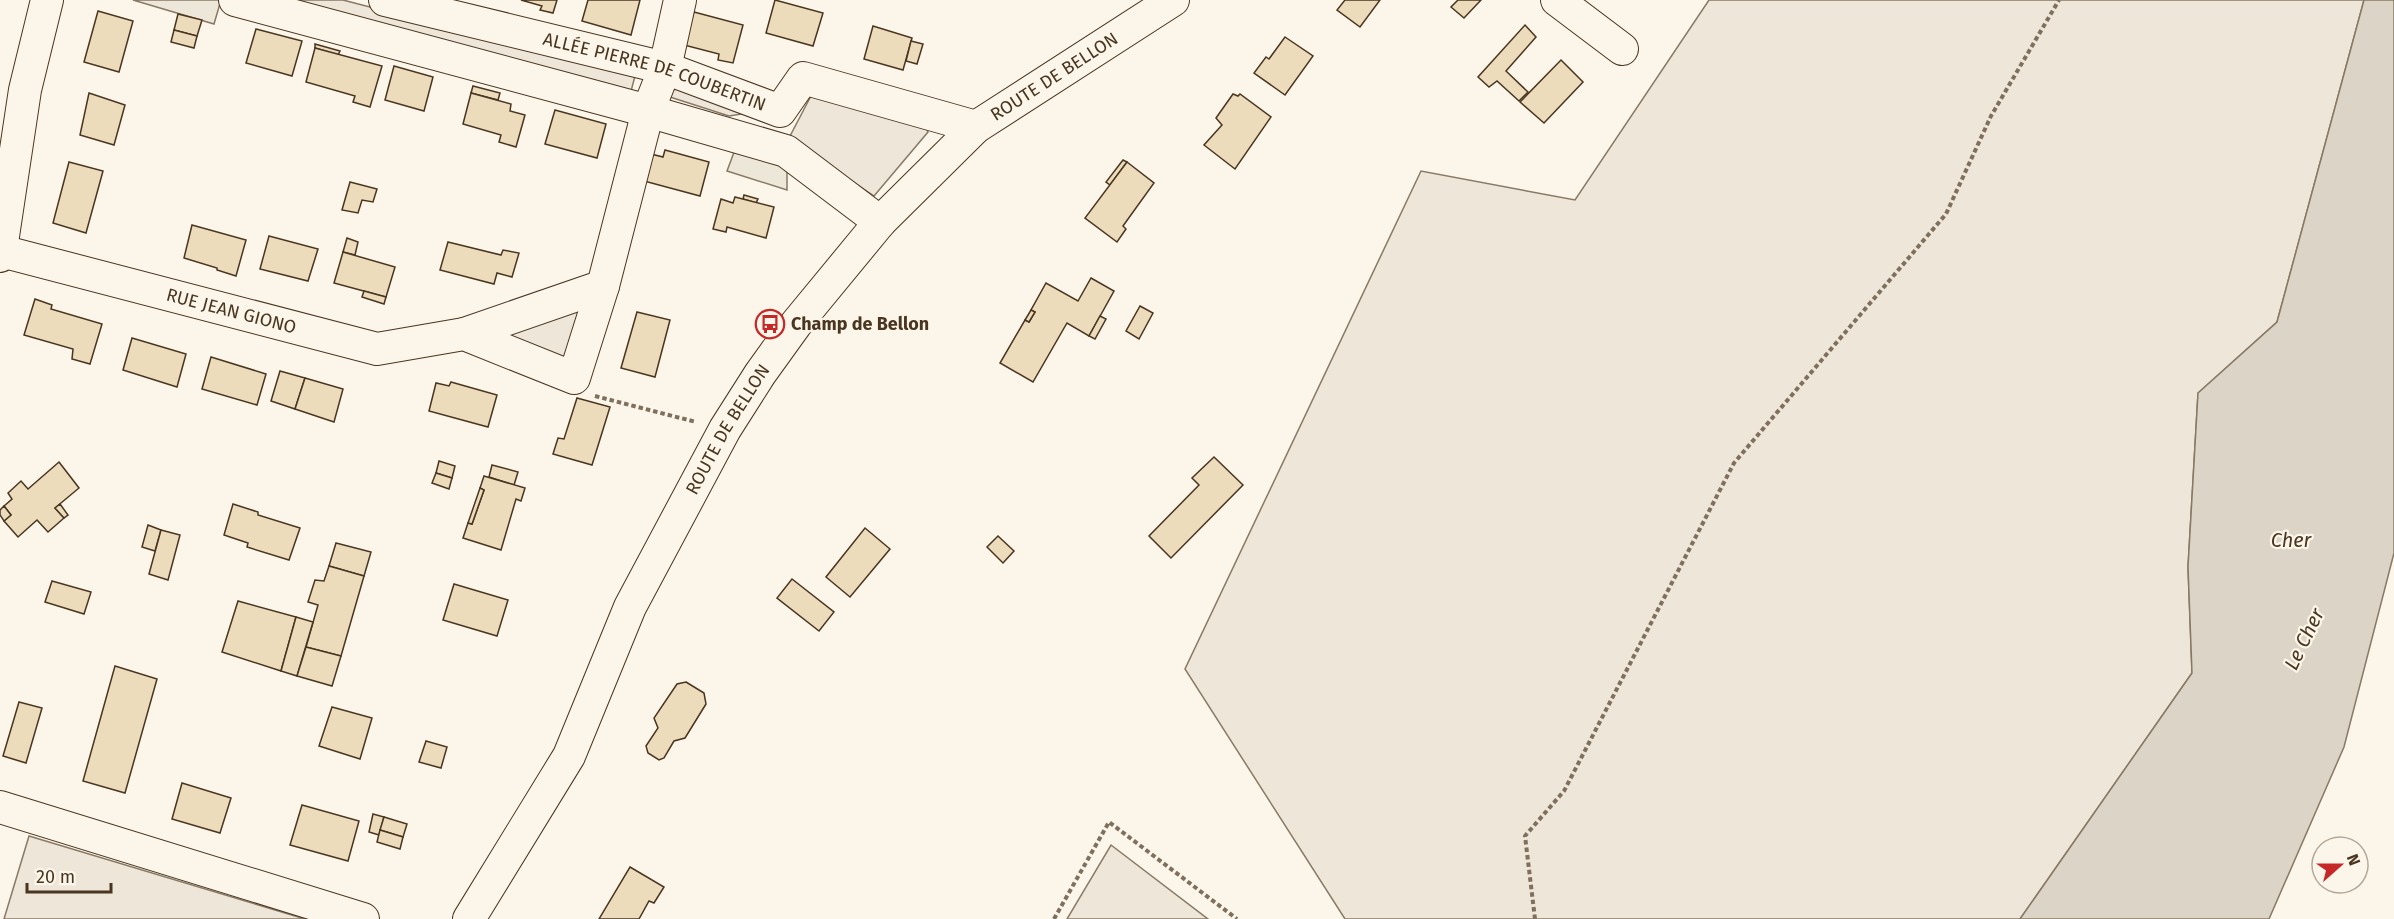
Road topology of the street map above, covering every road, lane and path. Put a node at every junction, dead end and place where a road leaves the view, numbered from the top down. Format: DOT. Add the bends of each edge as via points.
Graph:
graph roads {
  1 [pos="47,0"];
  2 [pos="235,0"];
  3 [pos="385,0"];
  4 [pos="681,0"];
  5 [pos="1173,0"];
  6 [pos="1557,0"];
  7 [pos="2059,0"];
  8 [pos="1622,49"];
  9 [pos="664,68"];
  10 [pos="648,111"];
  11 [pos="780,111"];
  12 [pos="976,128"];
  13 [pos="769,146"];
  14 [pos="880,222"];
  15 [pos="1,251"];
  16 [pos="0,256"];
  17 [pos="603,286"];
  18 [pos="464,334"];
  19 [pos="574,378"];
  20 [pos="725,429"];
  21 [pos="0,807"];
  22 [pos="363,919"];
  23 [pos="469,919"];
  24 [pos="1054,919"];
  25 [pos="1237,919"];
  26 [pos="1535,919"];
  1 -- 15 [label="street" via="25,90"];
  2 -- 10 [label="street"];
  3 -- 9 [label="street, ALLÉE PIERRE DE COUBERTIN"];
  4 -- 9 [label="street"];
  5 -- 12 [label="street, ROUTE DE BELLON"];
  6 -- 8 [label="street"];
  7 -- 26 [label="path" via="1991,116 1946,214 1734,463 1564,791 1525,836"];
  9 -- 10 [label="street"];
  9 -- 11 [label="street, ALLÉE PIERRE DE COUBERTIN"];
  10 -- 13 [label="street"];
  10 -- 17 [label="street"];
  11 -- 12 [label="street, ALLÉE PIERRE DE COUBERTIN" via="803,78"];
  11 -- 13 [label="street"];
  12 -- 14 [label="street, ROUTE DE BELLON"];
  13 -- 14 [label="street" via="786,151"];
  14 -- 20 [label="street, ROUTE DE BELLON" via="796,324"];
  15 -- 16 [label="street"];
  15 -- 18 [label="street, RUE JEAN GIONO" via="377,349"];
  17 -- 18 [label="street, RUE JEAN GIONO"];
  17 -- 19 [label="street"];
  18 -- 19 [label="street"];
  19 -- 20 [label="path" via="583,393"];
  20 -- 23 [label="street, ROUTE DE BELLON" via="630,607 569,756"];
  21 -- 22 [label="street"];
  24 -- 25 [label="path" via="1108,822"];
}
